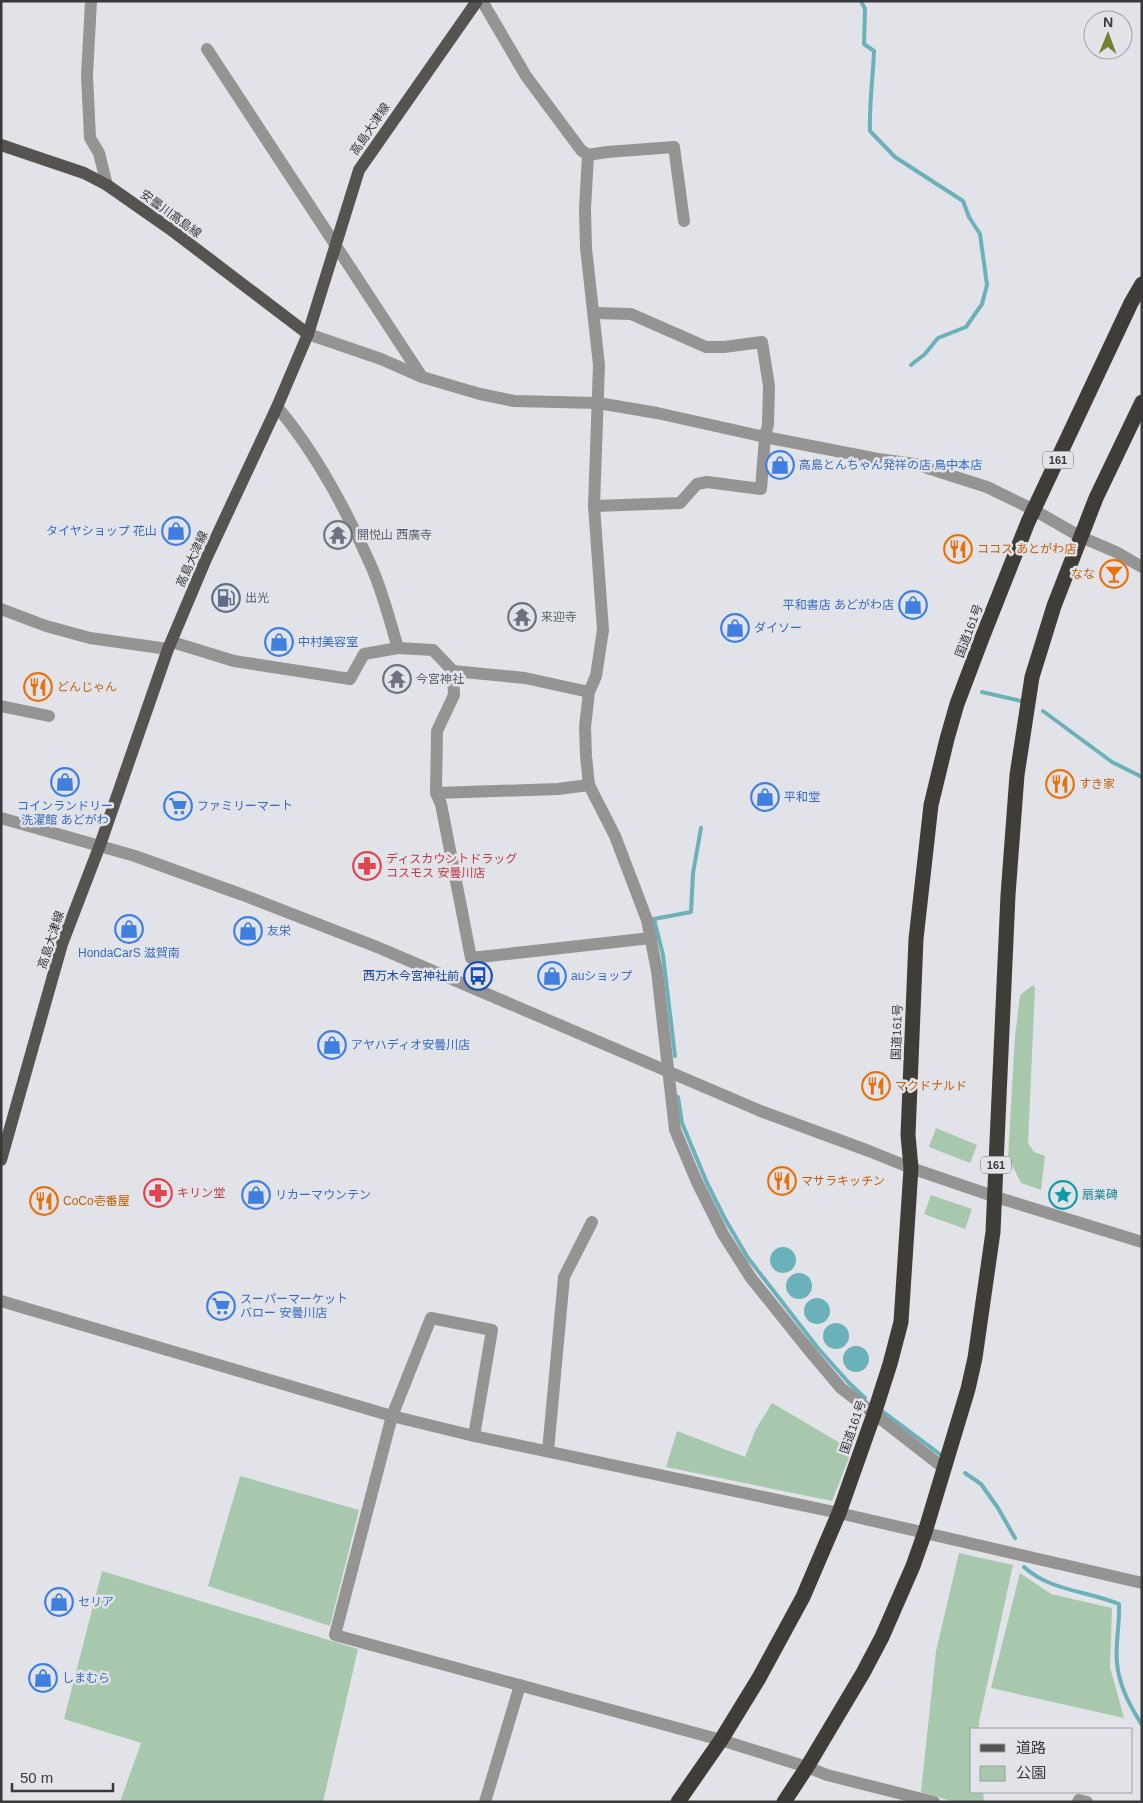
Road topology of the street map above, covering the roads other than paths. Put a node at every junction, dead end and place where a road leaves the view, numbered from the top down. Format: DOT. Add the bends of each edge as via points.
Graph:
graph roads {
  1 [pos="91,1"];
  2 [pos="477,1"];
  3 [pos="482,1"];
  4 [pos="207,49"];
  5 [pos="1,146"];
  6 [pos="588,156"];
  7 [pos="108,185"];
  8 [pos="684,221"];
  9 [pos="336,248"];
  10 [pos="1142,284"];
  11 [pos="594,313"];
  12 [pos="308,334"];
  13 [pos="422,377"];
  14 [pos="1142,402"];
  15 [pos="598,403"];
  16 [pos="278,407"];
  17 [pos="765,437"];
  18 [pos="594,506"];
  19 [pos="1034,510"];
  20 [pos="1081,536"];
  21 [pos="1142,567"];
  22 [pos="1,609"];
  23 [pos="170,646"];
  24 [pos="398,648"];
  25 [pos="453,672"];
  26 [pos="589,692"];
  27 [pos="1,706"];
  28 [pos="49,716"];
  29 [pos="589,785"];
  30 [pos="436,793"];
  31 [pos="1,818"];
  32 [pos="100,845"];
  33 [pos="651,938"];
  34 [pos="668,1073"];
  35 [pos="1,1160"];
  36 [pos="911,1168"];
  37 [pos="996,1197"];
  38 [pos="592,1222"];
  39 [pos="1142,1242"];
  40 [pos="1,1301"];
  41 [pos="874,1414"];
  42 [pos="392,1416"];
  43 [pos="474,1436"];
  44 [pos="548,1451"];
  45 [pos="945,1469"];
  46 [pos="839,1512"];
  47 [pos="925,1532"];
  48 [pos="1142,1583"];
  49 [pos="520,1685"];
  50 [pos="721,1740"];
  51 [pos="807,1767"];
  52 [pos="486,1802"];
  53 [pos="678,1802"];
  54 [pos="784,1802"];
  55 [pos="934,1802"];
  56 [pos="1078,1802"];
  57 [pos="1087,1802"];
  1 -- 7 [label="street" via="87,75 90,138 99,153"];
  2 -- 9 [label="main road, 高島大津線" via="359,170"];
  3 -- 6 [label="street" via="526,76"];
  4 -- 9 [label="street"];
  5 -- 7 [label="main road, 安曇川高島線" via="84,173"];
  6 -- 8 [label="street" via="674,147"];
  6 -- 11 [label="street" via="586,248"];
  7 -- 12 [label="main road, 安曇川高島線"];
  9 -- 12 [label="main road, 高島大津線"];
  9 -- 13 [label="street"];
  10 -- 19 [label="highway, 国道161号 / 161"];
  11 -- 15 [label="street" via="600,365"];
  11 -- 17 [label="street" via="631,314 706,348 762,342 769,386"];
  12 -- 13 [label="street" via="382,359"];
  12 -- 16 [label="main road, 高島大津線"];
  13 -- 15 [label="street" via="514,400"];
  14 -- 20 [label="highway, 161"];
  15 -- 17 [label="street"];
  15 -- 18 [label="street"];
  16 -- 23 [label="main road, 高島大津線" via="206,559"];
  16 -- 24 [label="street" via="330,484 370,563"];
  17 -- 18 [label="street" via="761,489 707,482 697,484 680,503"];
  17 -- 19 [label="street" via="915,464 987,487"];
  18 -- 26 [label="street" via="603,630 596,676"];
  19 -- 20 [label="street"];
  19 -- 36 [label="highway, 国道161号 / 161" via="957,704 931,805 916,939 908,1135"];
  20 -- 21 [label="street"];
  20 -- 37 [label="highway, 161" via="1054,606 1032,677 1019,758 1008,904"];
  22 -- 23 [label="street" via="90,638"];
  23 -- 24 [label="street" via="234,661 350,679 364,654"];
  23 -- 32 [label="main road, 高島大津線"];
  24 -- 25 [label="street" via="433,650"];
  25 -- 26 [label="street" via="525,678"];
  25 -- 30 [label="street" via="454,695 437,731"];
  26 -- 29 [label="street" via="585,727"];
  27 -- 28 [label="street"];
  29 -- 30 [label="street" via="558,790"];
  29 -- 33 [label="street" via="615,836"];
  30 -- 33 [label="street" via="441,804 471,958"];
  31 -- 32 [label="street"];
  32 -- 34 [label="street" via="243,895 376,948"];
  32 -- 35 [label="main road, 高島大津線" via="62,944"];
  33 -- 34 [label="street"];
  34 -- 36 [label="street"];
  34 -- 41 [label="street" via="676,1130 723,1234 751,1278 808,1349 841,1388"];
  36 -- 37 [label="street"];
  36 -- 41 [label="highway, 国道161号 / 161" via="900,1322"];
  37 -- 39 [label="street"];
  37 -- 45 [label="highway, 161" via="975,1358"];
  38 -- 44 [label="street" via="564,1277"];
  40 -- 42 [label="street"];
  41 -- 45 [label="street"];
  41 -- 46 [label="highway, 国道161号 / 161"];
  42 -- 43 [label="street"];
  42 -- 43 [label="street" via="430,1318 492,1330"];
  42 -- 49 [label="street" via="335,1634"];
  43 -- 44 [label="street"];
  44 -- 46 [label="street"];
  45 -- 47 [label="highway, 161"];
  46 -- 47 [label="street"];
  46 -- 50 [label="highway, 国道161号 / 161" via="803,1597"];
  47 -- 48 [label="street"];
  47 -- 51 [label="highway, 161" via="882,1637"];
  49 -- 50 [label="street"];
  49 -- 52 [label="street"];
  50 -- 51 [label="street"];
  50 -- 53 [label="highway, 国道161号 / 161"];
  51 -- 54 [label="highway, 161"];
  51 -- 55 [label="street"];
  56 -- 57 [label="street"];
}
